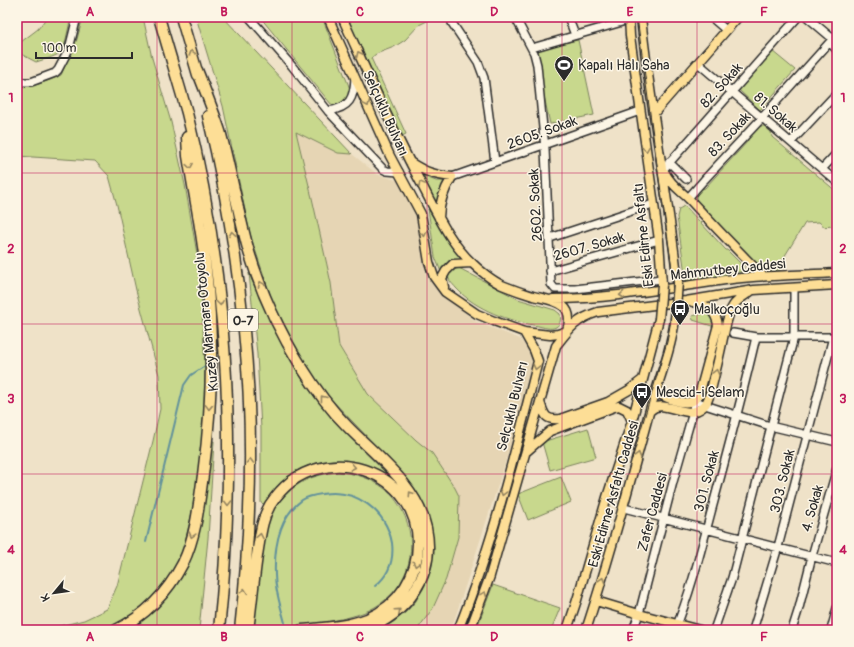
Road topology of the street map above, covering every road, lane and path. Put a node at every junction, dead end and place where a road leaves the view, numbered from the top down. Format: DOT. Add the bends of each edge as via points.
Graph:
graph roads {
  1 [pos="77,17"];
  2 [pos="159,17"];
  3 [pos="181,17"];
  4 [pos="249,17"];
  5 [pos="328,17"];
  6 [pos="342,17"];
  7 [pos="453,17"];
  8 [pos="515,17"];
  9 [pos="568,17"];
  10 [pos="641,17"];
  11 [pos="711,17"];
  12 [pos="738,17"];
  13 [pos="798,17"];
  14 [pos="807,17"];
  15 [pos="629,18"];
  16 [pos="726,30"];
  17 [pos="574,35"];
  18 [pos="833,39"];
  19 [pos="532,48"];
  20 [pos="837,50"];
  21 [pos="698,63"];
  22 [pos="197,70"];
  23 [pos="356,78"];
  24 [pos="17,82"];
  25 [pos="732,91"];
  26 [pos="837,93"];
  27 [pos="328,110"];
  28 [pos="640,111"];
  29 [pos="654,113"];
  30 [pos="187,114"];
  31 [pos="762,118"];
  32 [pos="791,142"];
  33 [pos="545,144"];
  34 [pos="837,153"];
  35 [pos="409,162"];
  36 [pos="495,162"];
  37 [pos="669,162"];
  38 [pos="822,169"];
  39 [pos="663,170"];
  40 [pos="399,172"];
  41 [pos="452,177"];
  42 [pos="686,179"];
  43 [pos="837,182"];
  44 [pos="688,198"];
  45 [pos="653,204"];
  46 [pos="439,218"];
  47 [pos="550,238"];
  48 [pos="659,240"];
  49 [pos="472,263"];
  50 [pos="550,270"];
  51 [pos="837,273"];
  52 [pos="763,276"];
  53 [pos="662,282"];
  54 [pos="837,286"];
  55 [pos="794,288"];
  56 [pos="754,290"];
  57 [pos="445,292"];
  58 [pos="551,299"];
  59 [pos="686,301"];
  60 [pos="675,319"];
  61 [pos="567,331"];
  62 [pos="524,332"];
  63 [pos="733,333"];
  64 [pos="756,337"];
  65 [pos="794,337"];
  66 [pos="835,337"];
  67 [pos="642,380"];
  68 [pos="658,389"];
  69 [pos="694,400"];
  70 [pos="540,402"];
  71 [pos="705,406"];
  72 [pos="650,411"];
  73 [pos="694,412"];
  74 [pos="737,415"];
  75 [pos="632,421"];
  76 [pos="770,426"];
  77 [pos="807,435"];
  78 [pos="837,442"];
  79 [pos="527,451"];
  80 [pos="837,468"];
  81 [pos="624,508"];
  82 [pos="664,518"];
  83 [pos="706,529"];
  84 [pos="742,538"];
  85 [pos="778,547"];
  86 [pos="812,556"];
  87 [pos="837,563"];
  88 [pos="582,584"];
  89 [pos="596,601"];
  90 [pos="837,608"];
  91 [pos="639,614"];
  92 [pos="677,627"];
  93 [pos="116,630"];
  94 [pos="219,630"];
  95 [pos="240,630"];
  96 [pos="248,630"];
  97 [pos="302,630"];
  98 [pos="364,630"];
  99 [pos="458,630"];
  100 [pos="470,630"];
  101 [pos="567,630"];
  102 [pos="586,630"];
  103 [pos="633,630"];
  104 [pos="700,630"];
  105 [pos="714,630"];
  106 [pos="753,630"];
  107 [pos="792,630"];
  108 [pos="830,630"];
  1 -- 24 [label="street" via="69,49 58,70 31,82"];
  2 -- 30 [label="highway, Kuzey Marmara Otoyolu / O-7"];
  22 -- 3 [label="highway, O-7, one-way"];
  4 -- 27 [label="street"];
  5 -- 23 [label="main road, Selçuklu Bulvarı"];
  35 -- 6 [label="main road, Selçuklu Bulvarı, one-way"];
  7 -- 36 [label="street" via="452,23 478,62 484,78"];
  8 -- 19 [label="street, 2602. Sokak"];
  9 -- 17 [label="street"];
  10 -- 29 [label="main road, Eski Edirne Asfaltı"];
  11 -- 16 [label="street"];
  12 -- 16 [label="main road"];
  13 -- 25 [label="street, 82. Sokak"];
  14 -- 18 [label="street"];
  15 -- 17 [label="street"];
  15 -- 28 [label="main road, Eski Edirne Asfaltı"];
  16 -- 21 [label="main road"];
  17 -- 19 [label="street"];
  18 -- 20 [label="street"];
  18 -- 31 [label="street, 83. Sokak"];
  19 -- 33 [label="street, 2602. Sokak" via="537,65"];
  21 -- 25 [label="street, 81. Sokak"];
  21 -- 29 [label="main road"];
  95 -- 22 [label="highway, O-7, one-way" via="250,491 249,394 238,270 226,198"];
  98 -- 22 [label="highway, one-way" via="392,616 411,597 426,562 426,527 421,512 406,487 329,405 301,366 276,321 250,253 220,131"];
  23 -- 27 [label="street" via="351,100 338,110"];
  23 -- 40 [label="main road, Selçuklu Bulvarı, one-way"];
  25 -- 31 [label="street, 81. Sokak"];
  25 -- 37 [label="street, 82. Sokak"];
  26 -- 32 [label="street"];
  27 -- 40 [label="street" via="383,169"];
  28 -- 33 [label="street, 2605. Sokak"];
  28 -- 45 [label="main road, Eski Edirne Asfaltı, one-way"];
  29 -- 39 [label="main road, Eski Edirne Asfaltı"];
  30 -- 93 [label="highway, one-way" via="188,156 202,234 209,304 210,384 202,487 193,532 177,574 149,608"];
  30 -- 94 [label="highway, Kuzey Marmara Otoyolu / O-7, one-way" via="213,250 222,317 226,377 228,514"];
  31 -- 32 [label="street, 81. Sokak"];
  31 -- 44 [label="street, 83. Sokak"];
  32 -- 38 [label="street, 81. Sokak"];
  33 -- 36 [label="street, 2605. Sokak"];
  33 -- 47 [label="street, 2602. Sokak"];
  34 -- 38 [label="street"];
  35 -- 41 [label="main road" via="432,174"];
  46 -- 35 [label="main road, Selçuklu Bulvarı, one-way"];
  36 -- 41 [label="street, 2605. Sokak"];
  37 -- 39 [label="street, 82. Sokak"];
  37 -- 42 [label="street"];
  38 -- 43 [label="street, 81. Sokak"];
  39 -- 44 [label="main road" via="668,180"];
  39 -- 60 [label="main road, Eski Edirne Asfaltı, bridge" via="678,283"];
  40 -- 57 [label="main road, Selçuklu Bulvarı, one-way" via="421,214 429,262 434,277"];
  41 -- 46 [label="main road" via="444,190"];
  44 -- 52 [label="main road"];
  45 -- 47 [label="street"];
  45 -- 48 [label="main road, Eski Edirne Asfaltı"];
  46 -- 49 [label="main road, Selçuklu Bulvarı" via="455,245"];
  47 -- 50 [label="street, 2602. Sokak"];
  48 -- 50 [label="street, 2607. Sokak"];
  48 -- 53 [label="main road, Eski Edirne Asfaltı"];
  49 -- 57 [label="main road" via="453,264 446,270 442,278"];
  49 -- 58 [label="main road, Selçuklu Bulvarı" via="500,284 533,296"];
  50 -- 53 [label="street, 2602. Sokak" via="551,284 555,289"];
  51 -- 52 [label="main road, Mahmutbey Caddesi"];
  52 -- 58 [label="main road, Mahmutbey Caddesi, one-way" via="630,294"];
  53 -- 67 [label="main road, Eski Edirne Asfaltı, bridge" via="659,319"];
  54 -- 55 [label="main road, Mahmutbey Caddesi"];
  55 -- 56 [label="main road, Mahmutbey Caddesi"];
  55 -- 65 [label="street"];
  56 -- 59 [label="main road, Mahmutbey Caddesi"];
  71 -- 56 [label="main road, one-way" via="728,317 741,297"];
  57 -- 62 [label="main road, Selçuklu Bulvarı" via="477,314"];
  58 -- 61 [label="main road" via="562,305 569,316"];
  59 -- 61 [label="main road, Mahmutbey Caddesi" via="598,312 581,319"];
  59 -- 69 [label="main road" via="705,306 712,311 717,317 718,325 699,395"];
  60 -- 68 [label="main road, Eski Edirne Asfaltı Caddesi"];
  61 -- 62 [label="main road" via="550,335"];
  61 -- 70 [label="main road, Selçuklu Bulvarı" via="556,346"];
  62 -- 99 [label="main road, Selçuklu Bulvarı, one-way" via="538,361 495,526"];
  63 -- 64 [label="street"];
  64 -- 65 [label="street"];
  64 -- 74 [label="street, 301. Sokak"];
  65 -- 66 [label="street"];
  65 -- 76 [label="street"];
  66 -- 77 [label="street, 303. Sokak"];
  67 -- 70 [label="main road" via="608,402 560,419 548,418"];
  67 -- 75 [label="main road, Eski Edirne Asfaltı"];
  68 -- 69 [label="main road" via="661,395 682,402"];
  68 -- 72 [label="main road, Eski Edirne Asfaltı Caddesi"];
  69 -- 71 [label="street"];
  69 -- 73 [label="street, Zafer Caddesi"];
  70 -- 79 [label="main road, Selçuklu Bulvarı"];
  71 -- 73 [label="main road"];
  71 -- 74 [label="street"];
  72 -- 73 [label="main road" via="659,406"];
  81 -- 72 [label="main road, Eski Edirne Asfaltı Caddesi, one-way"];
  73 -- 82 [label="street, Zafer Caddesi"];
  74 -- 76 [label="street"];
  74 -- 83 [label="street, 301. Sokak"];
  75 -- 79 [label="main road" via="627,410 620,406 614,407 550,431"];
  75 -- 88 [label="main road, Eski Edirne Asfaltı"];
  76 -- 77 [label="street"];
  76 -- 84 [label="street"];
  77 -- 78 [label="street"];
  77 -- 85 [label="street, 303. Sokak"];
  100 -- 79 [label="main road, Selçuklu Bulvarı, one-way" via="490,576"];
  80 -- 86 [label="street, 4. Sokak"];
  81 -- 82 [label="street"];
  89 -- 81 [label="main road, Eski Edirne Asfaltı Caddesi, one-way"];
  82 -- 83 [label="street"];
  82 -- 91 [label="street, Zafer Caddesi"];
  83 -- 84 [label="street"];
  83 -- 92 [label="street, 301. Sokak"];
  84 -- 85 [label="street"];
  84 -- 105 [label="street" via="732,578"];
  85 -- 86 [label="street"];
  85 -- 106 [label="street, 303. Sokak"];
  86 -- 87 [label="street"];
  86 -- 107 [label="street, 4. Sokak"];
  88 -- 101 [label="main road, Eski Edirne Asfaltı Caddesi"];
  89 -- 91 [label="main road"];
  89 -- 102 [label="main road, Eski Edirne Asfaltı Caddesi"];
  90 -- 108 [label="street"];
  91 -- 92 [label="main road"];
  91 -- 103 [label="street, Zafer Caddesi"];
  92 -- 104 [label="main road"];
  96 -- 97 [label="highway, one-way" via="257,554 262,526 270,505 285,487 302,474 336,465 352,466 369,472 394,488 410,509 419,544 412,576 401,595 386,609 366,620"];
}
